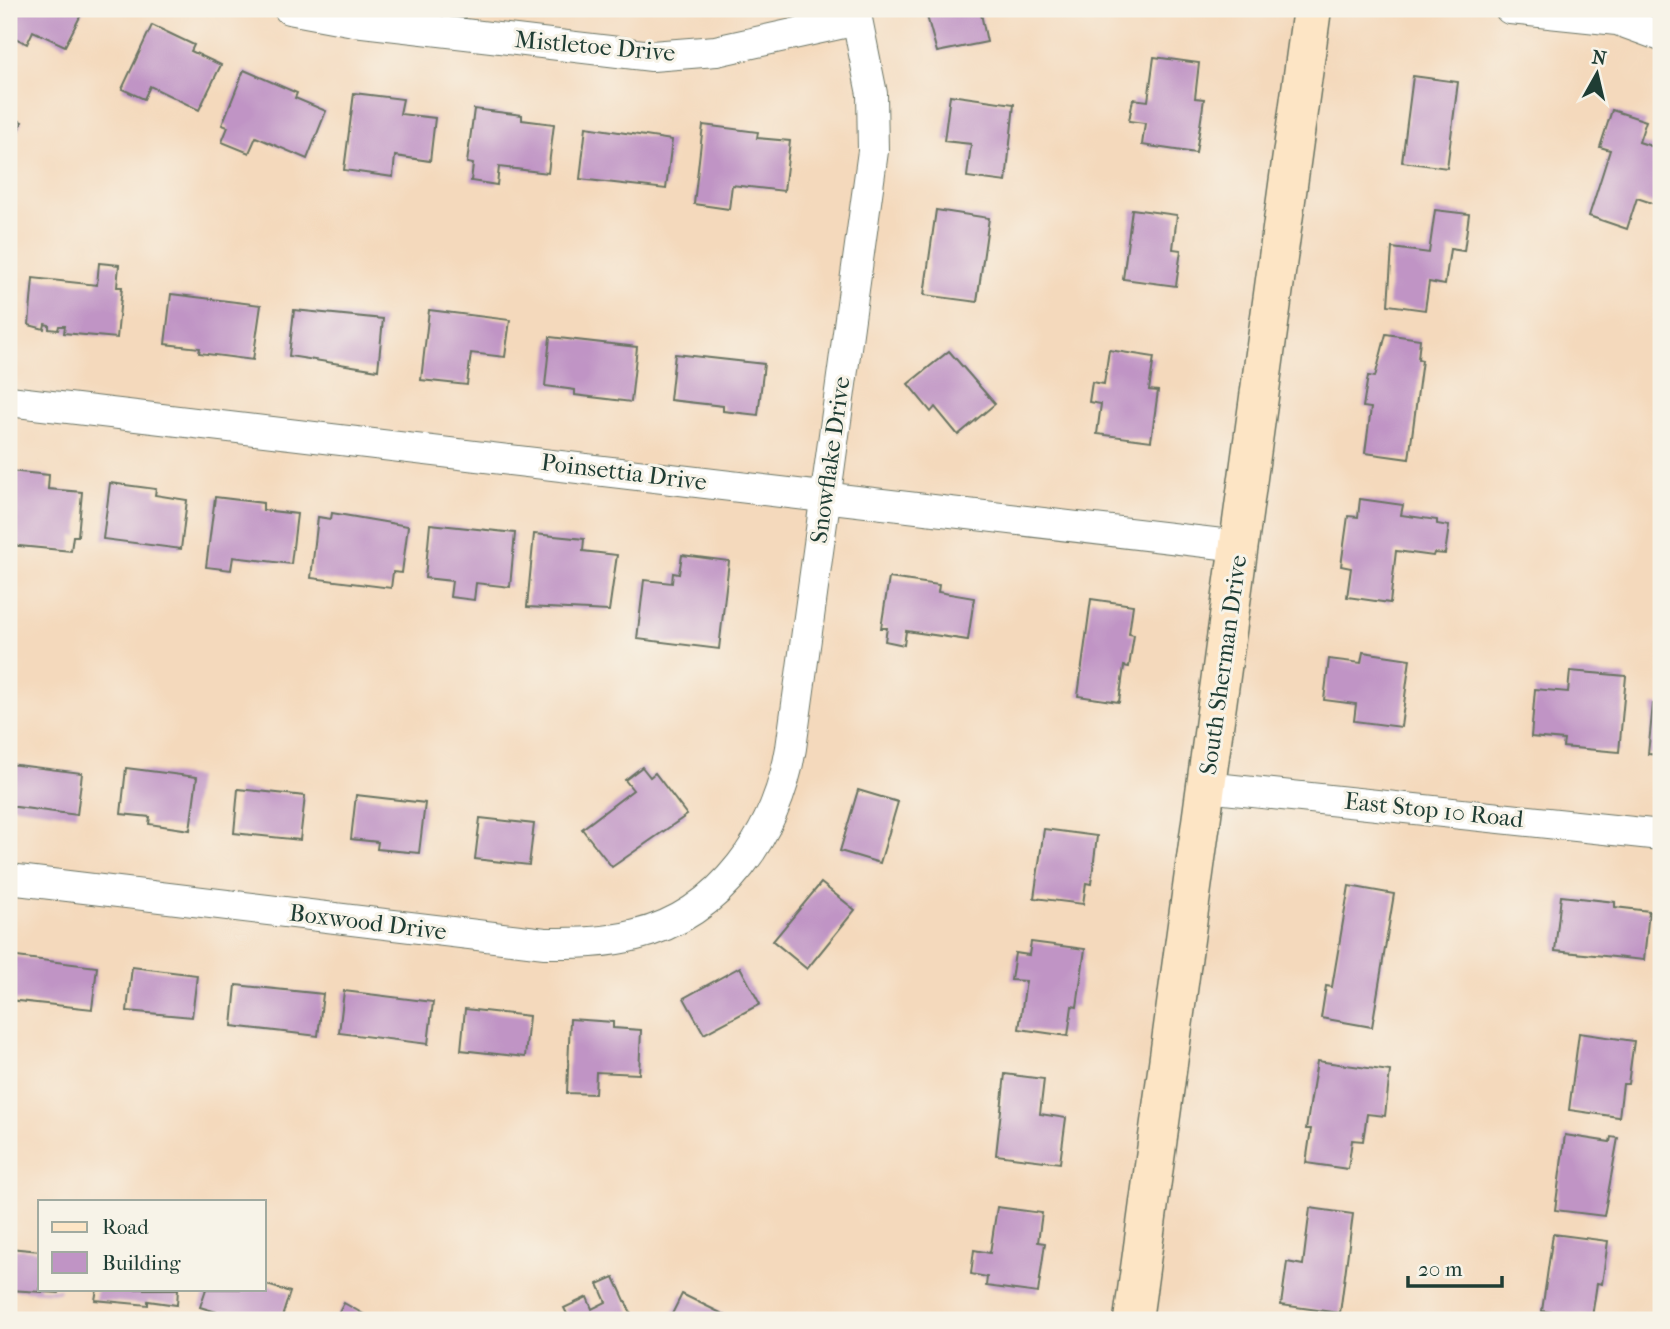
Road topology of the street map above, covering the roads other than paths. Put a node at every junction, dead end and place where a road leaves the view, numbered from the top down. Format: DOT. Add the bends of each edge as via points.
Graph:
graph roads {
  1 [pos="289,9"];
  2 [pos="1312,9"];
  3 [pos="1510,9"];
  4 [pos="856,14"];
  5 [pos="1661,36"];
  6 [pos="9,401"];
  7 [pos="825,495"];
  8 [pos="1239,546"];
  9 [pos="1206,787"];
  10 [pos="1661,835"];
  11 [pos="9,880"];
  12 [pos="716,892"];
  13 [pos="1133,1320"];
  1 -- 4 [label="street, Mistletoe Drive" via="354,21 652,56 716,51"];
  2 -- 8 [label="street, South Sherman Drive"];
  3 -- 5 [label="street" via="1616,20"];
  4 -- 7 [label="street, Snowflake Drive" via="872,94 873,151"];
  6 -- 7 [label="street, Poinsettia Drive"];
  7 -- 8 [label="street, Poinsettia Drive"];
  7 -- 12 [label="street, Snowflake Drive" via="785,776 755,846"];
  8 -- 9 [label="street, South Sherman Drive"];
  9 -- 10 [label="street, East Stop 10 Road"];
  9 -- 13 [label="street, South Sherman Drive"];
  11 -- 12 [label="street, Boxwood Drive" via="545,943 591,943 636,935 678,918"];
}
